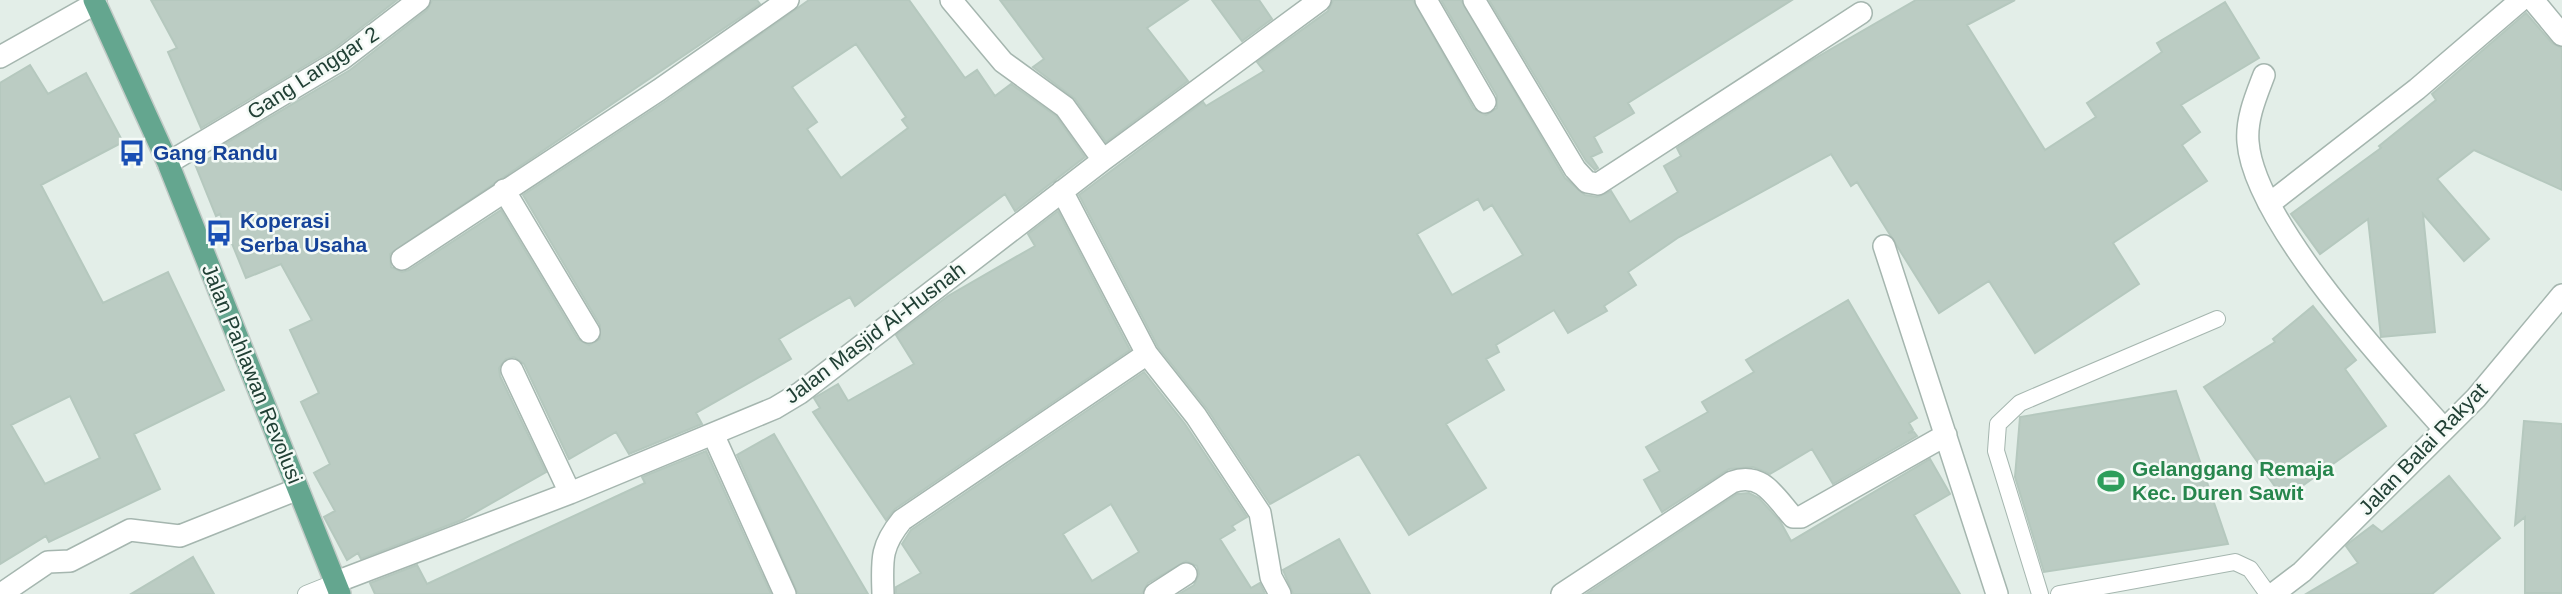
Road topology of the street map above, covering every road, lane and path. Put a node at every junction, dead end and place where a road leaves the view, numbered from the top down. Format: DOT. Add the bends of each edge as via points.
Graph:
graph roads {
  1 [pos="419,0"];
  2 [pos="788,0"];
  3 [pos="951,0"];
  4 [pos="1320,0"];
  5 [pos="1426,0"];
  6 [pos="1474,0"];
  7 [pos="2521,0"];
  8 [pos="2533,0"];
  9 [pos="95,2"];
  10 [pos="1861,13"];
  11 [pos="2562,34"];
  12 [pos="0,57"];
  13 [pos="2264,75"];
  14 [pos="1485,102"];
  15 [pos="1103,160"];
  16 [pos="168,163"];
  17 [pos="504,190"];
  18 [pos="1062,191"];
  19 [pos="2269,204"];
  20 [pos="1884,246"];
  21 [pos="402,259"];
  22 [pos="2562,295"];
  23 [pos="2217,319"];
  24 [pos="589,332"];
  25 [pos="1147,354"];
  26 [pos="512,370"];
  27 [pos="2444,429"];
  28 [pos="713,434"];
  29 [pos="1946,435"];
  30 [pos="298,489"];
  31 [pos="570,493"];
  32 [pos="1186,574"];
  33 [pos="338,588"];
  34 [pos="1,594"];
  35 [pos="306,594"];
  36 [pos="785,594"];
  37 [pos="883,594"];
  38 [pos="1155,594"];
  39 [pos="1280,594"];
  40 [pos="1562,594"];
  41 [pos="1997,594"];
  42 [pos="2040,594"];
  43 [pos="2059,594"];
  44 [pos="2271,594"];
  1 -- 16 [label="street, Gang Langgar 2" via="342,59"];
  2 -- 17 [label="street"];
  3 -- 15 [label="street" via="1003,62 1065,107"];
  4 -- 15 [label="street, Jalan Masjid Al-Husnah"];
  5 -- 14 [label="street"];
  6 -- 10 [label="street" via="1575,169 1587,182 1598,184"];
  7 -- 19 [label="street" via="2417,89"];
  8 -- 11 [label="street"];
  9 -- 12 [label="street"];
  9 -- 16 [label="main road, Jalan Pahlawan Revolusi"];
  13 -- 19 [label="street" via="2247,140 2252,169"];
  15 -- 18 [label="street, Jalan Masjid Al-Husnah"];
  16 -- 30 [label="main road, Jalan Pahlawan Revolusi"];
  17 -- 21 [label="street"];
  17 -- 24 [label="street"];
  18 -- 25 [label="street"];
  18 -- 28 [label="street, Jalan Masjid Al-Husnah" via="800,393"];
  19 -- 27 [label="street" via="2367,341"];
  20 -- 29 [label="street"];
  22 -- 27 [label="street, Jalan Balai Rakyat" via="2476,398"];
  23 -- 42 [label="lane" via="2020,403 1998,424 1996,451"];
  25 -- 37 [label="street" via="902,520 882,553"];
  25 -- 39 [label="street" via="1196,416 1260,513 1271,577"];
  26 -- 31 [label="street"];
  27 -- 44 [label="street, Jalan Balai Rakyat" via="2302,572"];
  28 -- 31 [label="street, Jalan Masjid Al-Husnah"];
  28 -- 36 [label="street"];
  29 -- 40 [label="street" via="1801,517 1793,517 1759,481 1744,477"];
  29 -- 41 [label="street"];
  30 -- 33 [label="main road, Jalan Pahlawan Revolusi"];
  30 -- 34 [label="street" via="180,536 130,530 71,561 48,562"];
  31 -- 33 [label="street, Jalan Masjid Al-Husnah"];
  32 -- 38 [label="street"];
  33 -- 35 [label="lane"];
  43 -- 44 [label="lane" via="2235,562 2250,569"];
}
